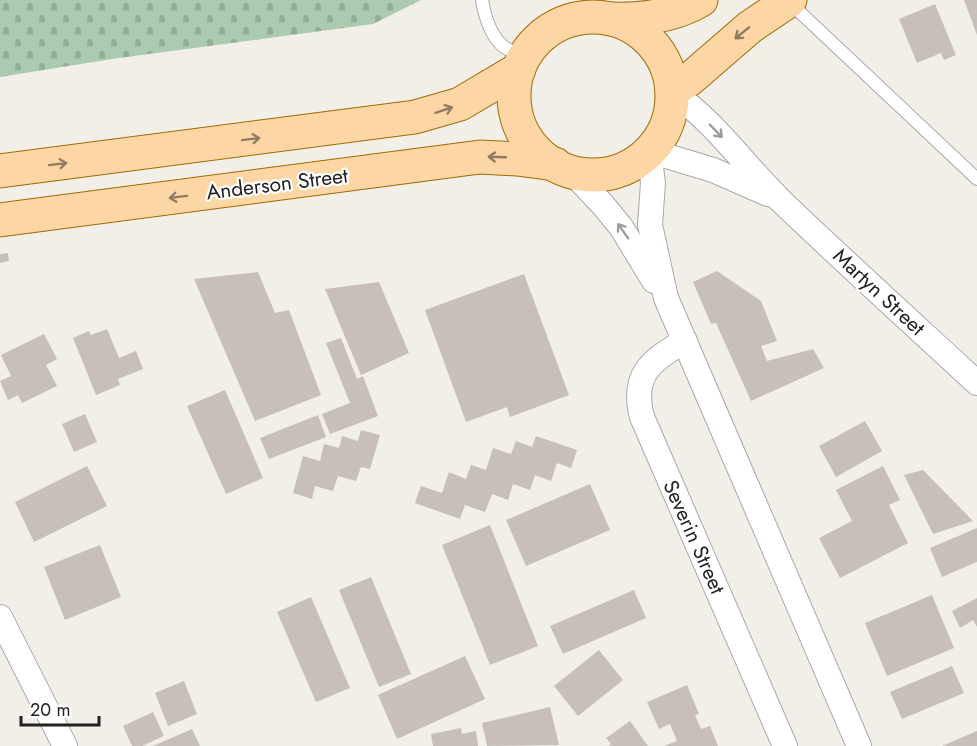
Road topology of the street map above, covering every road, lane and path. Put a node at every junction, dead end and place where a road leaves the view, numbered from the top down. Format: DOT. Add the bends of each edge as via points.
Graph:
graph roads {
  1 [pos="482,0"];
  2 [pos="700,0"];
  3 [pos="789,1"];
  4 [pos="612,20"];
  5 [pos="523,61"];
  6 [pos="672,92"];
  7 [pos="649,151"];
  8 [pos="563,167"];
  9 [pos="0,171"];
  10 [pos="977,179"];
  11 [pos="781,201"];
  12 [pos="0,220"];
  13 [pos="666,298"];
  14 [pos="685,341"];
  15 [pos="977,383"];
  16 [pos="0,617"];
  17 [pos="65,746"];
  18 [pos="785,746"];
  19 [pos="859,746"];
  1 -- 5 [label="lane" via="495,36"];
  2 -- 4 [label="main road" via="662,15"];
  3 -- 6 [label="main road, one-way" via="750,27"];
  3 -- 10 [label="lane"];
  4 -- 5 [label="main road" via="585,18 558,25 535,42"];
  4 -- 6 [label="main road" via="650,40 665,64"];
  5 -- 8 [label="main road" via="514,93 522,129 536,149"];
  9 -- 5 [label="main road, one-way" via="416,117 460,104"];
  6 -- 7 [label="main road" via="667,124"];
  6 -- 11 [label="street, Martyn Street, one-way" via="696,111"];
  7 -- 8 [label="main road" via="613,172 591,174"];
  7 -- 11 [label="street, Martyn Street" via="714,170"];
  7 -- 13 [label="street" via="653,183 650,225"];
  8 -- 12 [label="main road, Anderson Street, one-way" via="480,157"];
  13 -- 8 [label="street, one-way" via="603,204"];
  11 -- 15 [label="street, Martyn Street"];
  13 -- 14 [label="street"];
  14 -- 18 [label="street, Severin Street" via="651,363 639,386 639,406"];
  14 -- 19 [label="street"];
  16 -- 17 [label="street"];
}
